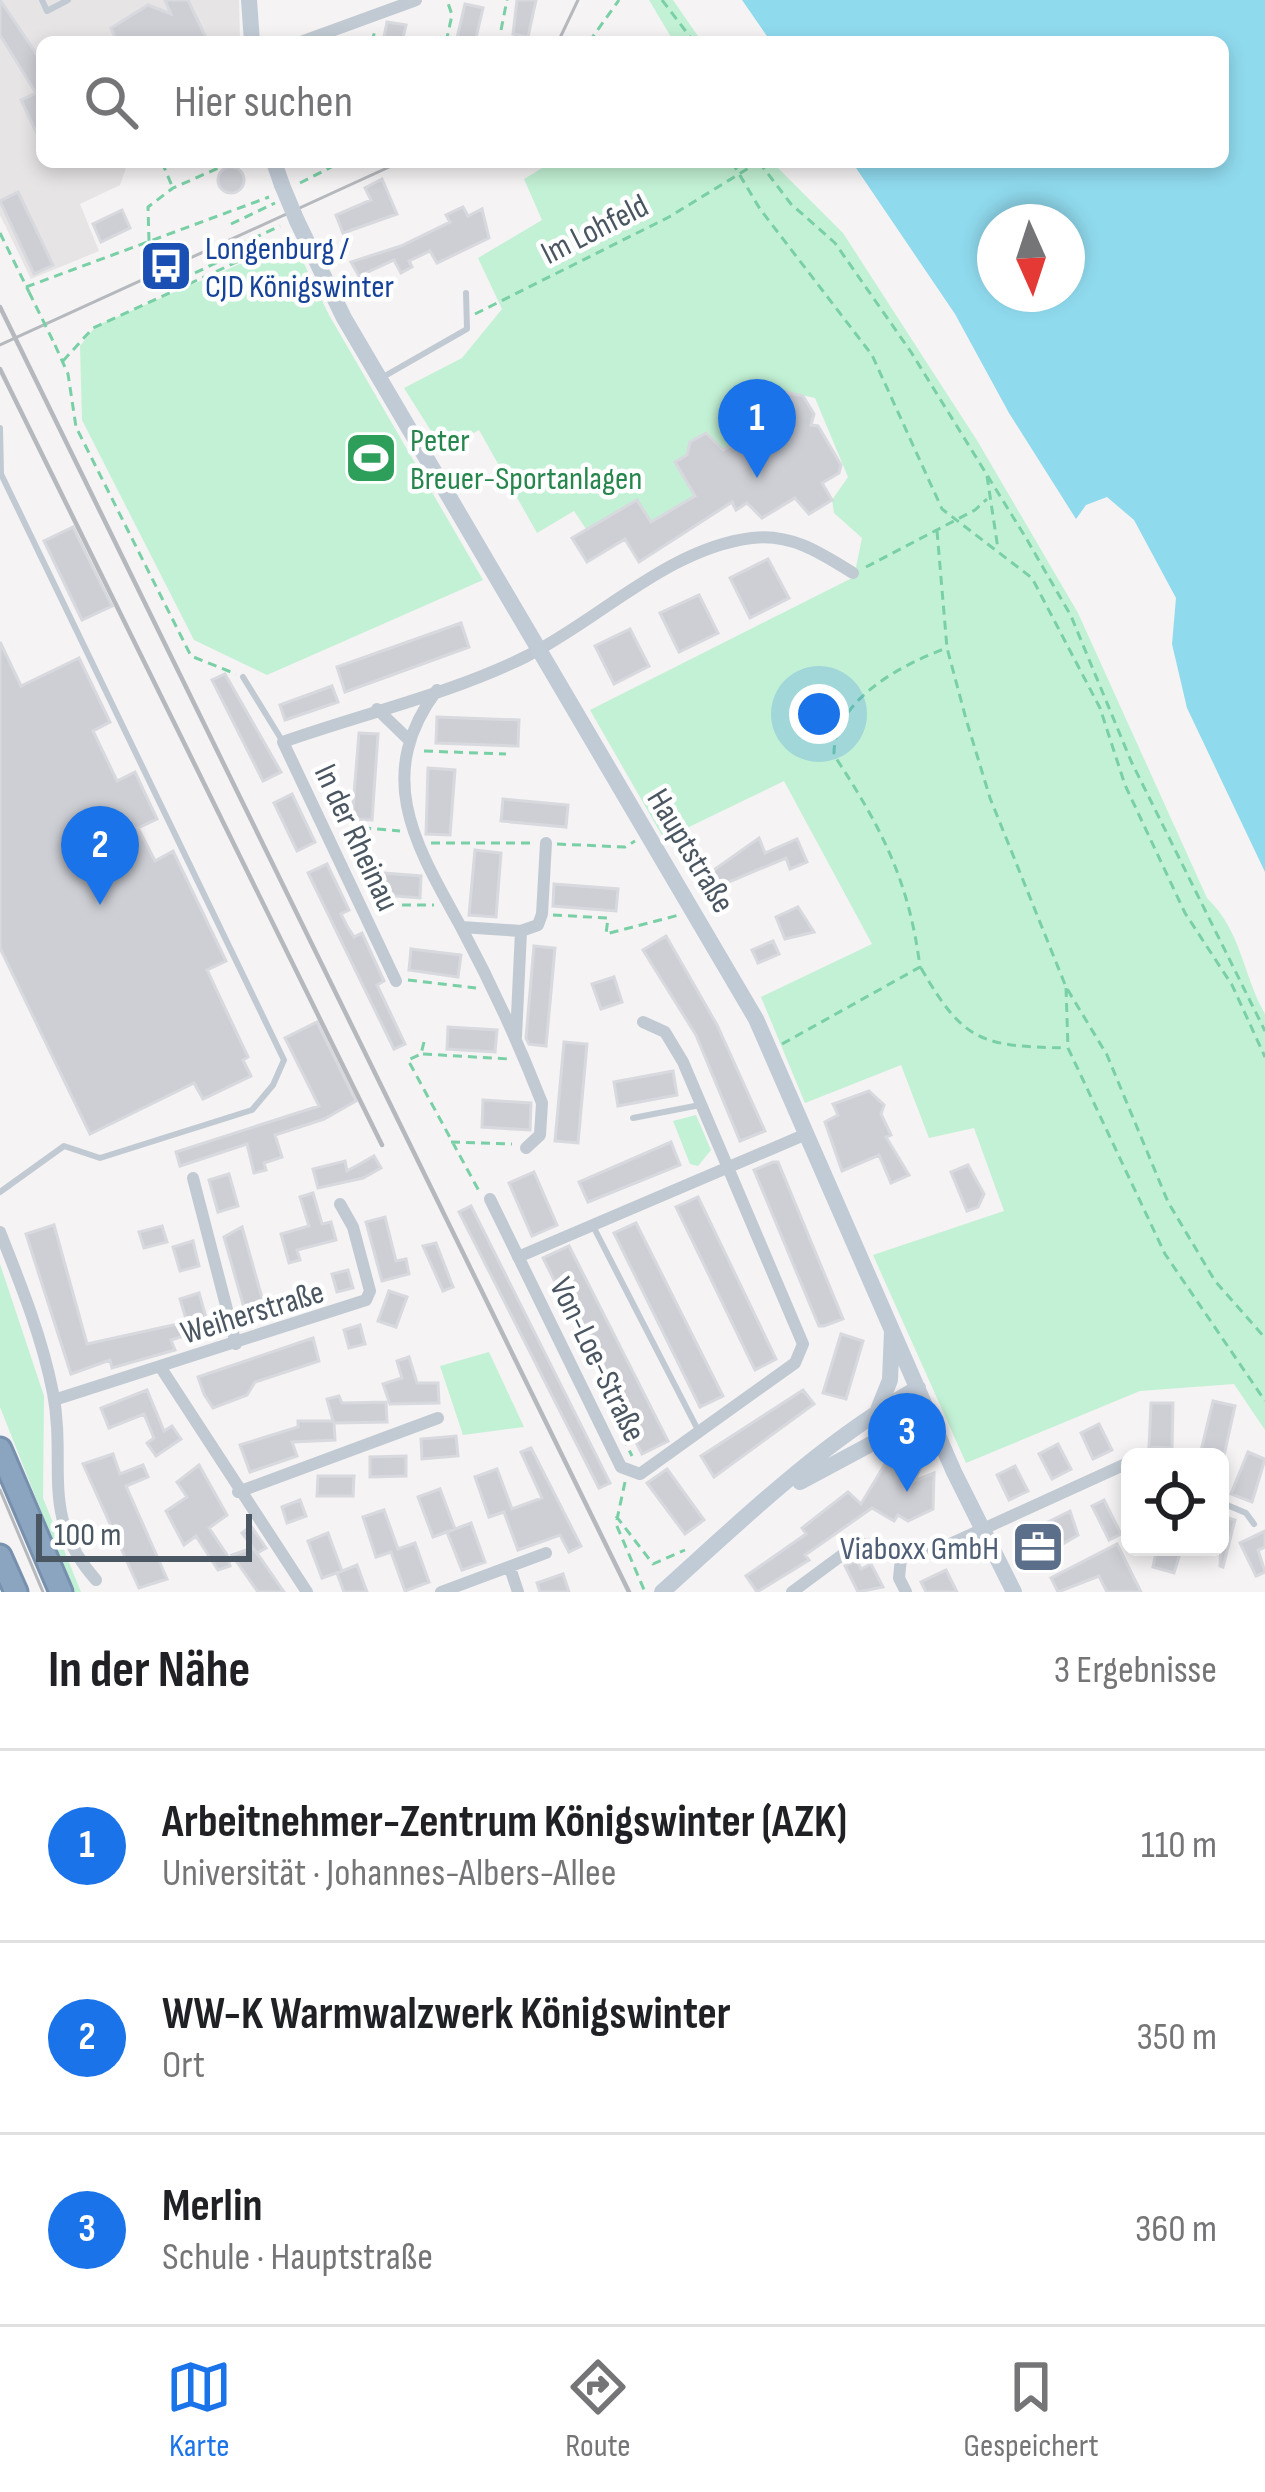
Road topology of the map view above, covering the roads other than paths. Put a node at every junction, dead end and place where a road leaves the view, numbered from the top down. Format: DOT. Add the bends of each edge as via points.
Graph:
graph roads {
  1 [pos="42,0"];
  2 [pos="68,0"];
  3 [pos="249,0"];
  4 [pos="416,0"];
  5 [pos="252,36"];
  6 [pos="317,36"];
  7 [pos="275,168"];
  8 [pos="466,292"];
  9 [pos="380,379"];
  10 [pos="0,428"];
  11 [pos="853,573"];
  12 [pos="539,649"];
  13 [pos="243,677"];
  14 [pos="438,689"];
  15 [pos="377,709"];
  16 [pos="283,742"];
  17 [pos="407,745"];
  18 [pos="546,843"];
  19 [pos="460,927"];
  20 [pos="521,931"];
  21 [pos="396,981"];
  22 [pos="643,1022"];
  23 [pos="516,1043"];
  24 [pos="700,1105"];
  25 [pos="634,1118"];
  26 [pos="804,1136"];
  27 [pos="526,1148"];
  28 [pos="726,1167"];
  29 [pos="193,1178"];
  30 [pos="0,1192"];
  31 [pos="490,1199"];
  32 [pos="340,1204"];
  33 [pos="593,1226"];
  34 [pos="0,1232"];
  35 [pos="518,1257"];
  36 [pos="892,1329"];
  37 [pos="236,1344"];
  38 [pos="161,1368"];
  39 [pos="918,1388"];
  40 [pos="54,1400"];
  41 [pos="877,1411"];
  42 [pos="929,1413"];
  43 [pos="438,1418"];
  44 [pos="698,1430"];
  45 [pos="0,1449"];
  46 [pos="1121,1466"];
  47 [pos="238,1492"];
  48 [pos="768,1499"];
  49 [pos="1229,1506"];
  50 [pos="1254,1524"];
  51 [pos="981,1531"];
  52 [pos="546,1553"];
  53 [pos="0,1556"];
  54 [pos="901,1558"];
  55 [pos="510,1568"];
  56 [pos="96,1580"];
  57 [pos="301,1590"];
  58 [pos="650,1591"];
  59 [pos="16,1592"];
  60 [pos="61,1592"];
  61 [pos="442,1592"];
  62 [pos="518,1592"];
  63 [pos="792,1592"];
  64 [pos="906,1592"];
  65 [pos="1014,1592"];
  1 -- 2 [label="lane" via="47,11"];
  3 -- 5 [label="main road"];
  4 -- 6 [label="street"];
  7 -- 9 [label="main road, Hauptstraße, bridge"];
  8 -- 9 [label="lane" via="467,329"];
  9 -- 12 [label="main road, Hauptstraße"];
  10 -- 30 [label="lane" via="1,474 284,1060 252,1110 100,1158 64,1146"];
  11 -- 12 [label="street, In der Rheinau" via="806,544 726,543"];
  12 -- 14 [label="street, In der Rheinau"];
  12 -- 26 [label="main road, Hauptstraße" via="756,1019"];
  13 -- 16 [label="lane"];
  14 -- 15 [label="street, In der Rheinau"];
  14 -- 17 [label="street"];
  15 -- 16 [label="street, In der Rheinau"];
  15 -- 17 [label="street"];
  16 -- 21 [label="street, In der Rheinau"];
  17 -- 19 [label="street, In der Rheinau" via="404,797 414,837"];
  18 -- 20 [label="street" via="542,914 538,925"];
  19 -- 20 [label="street"];
  19 -- 23 [label="street, In der Rheinau"];
  20 -- 23 [label="street, In der Rheinau"];
  22 -- 24 [label="street, Von-Loe-Straße" via="665,1032"];
  23 -- 27 [label="street, In der Rheinau" via="542,1103 540,1135"];
  24 -- 25 [label="lane"];
  24 -- 28 [label="street, Von-Loe-Straße"];
  26 -- 28 [label="street, Von-Loe-Straße"];
  26 -- 36 [label="main road, Hauptstraße"];
  28 -- 33 [label="street, Von-Loe-Straße"];
  28 -- 44 [label="street, Von-Loe-Straße" via="802,1344 795,1363"];
  29 -- 37 [label="street"];
  31 -- 35 [label="street, Von-Loe-Straße"];
  32 -- 37 [label="street, Weiherstraße" via="353,1227 366,1300"];
  33 -- 35 [label="street, Von-Loe-Straße"];
  33 -- 44 [label="lane, Von-Loe-Straße"];
  34 -- 40 [label="street"];
  35 -- 44 [label="street, Von-Loe-Straße" via="621,1467 640,1474"];
  36 -- 39 [label="main road, Hauptstraße"];
  36 -- 41 [label="main road" via="890,1380"];
  37 -- 38 [label="street, Weiherstraße"];
  38 -- 40 [label="street, Weiherstraße"];
  38 -- 47 [label="street"];
  39 -- 41 [label="main road"];
  39 -- 42 [label="main road, Hauptstraße"];
  40 -- 56 [label="street" via="60,1515 76,1558"];
  41 -- 48 [label="main road"];
  42 -- 48 [label="main road"];
  42 -- 51 [label="main road, Hauptstraße"];
  43 -- 47 [label="street"];
  45 -- 60 [label="highway"];
  46 -- 51 [label="street"];
  47 -- 57 [label="street"];
  48 -- 58 [label="main road"];
  49 -- 50 [label="lane"];
  51 -- 54 [label="street"];
  51 -- 65 [label="main road, Hauptstraße"];
  52 -- 55 [label="street"];
  53 -- 59 [label="highway"];
  54 -- 63 [label="street" via="857,1544"];
  54 -- 64 [label="street"];
  55 -- 61 [label="street"];
  55 -- 62 [label="street"];
}
